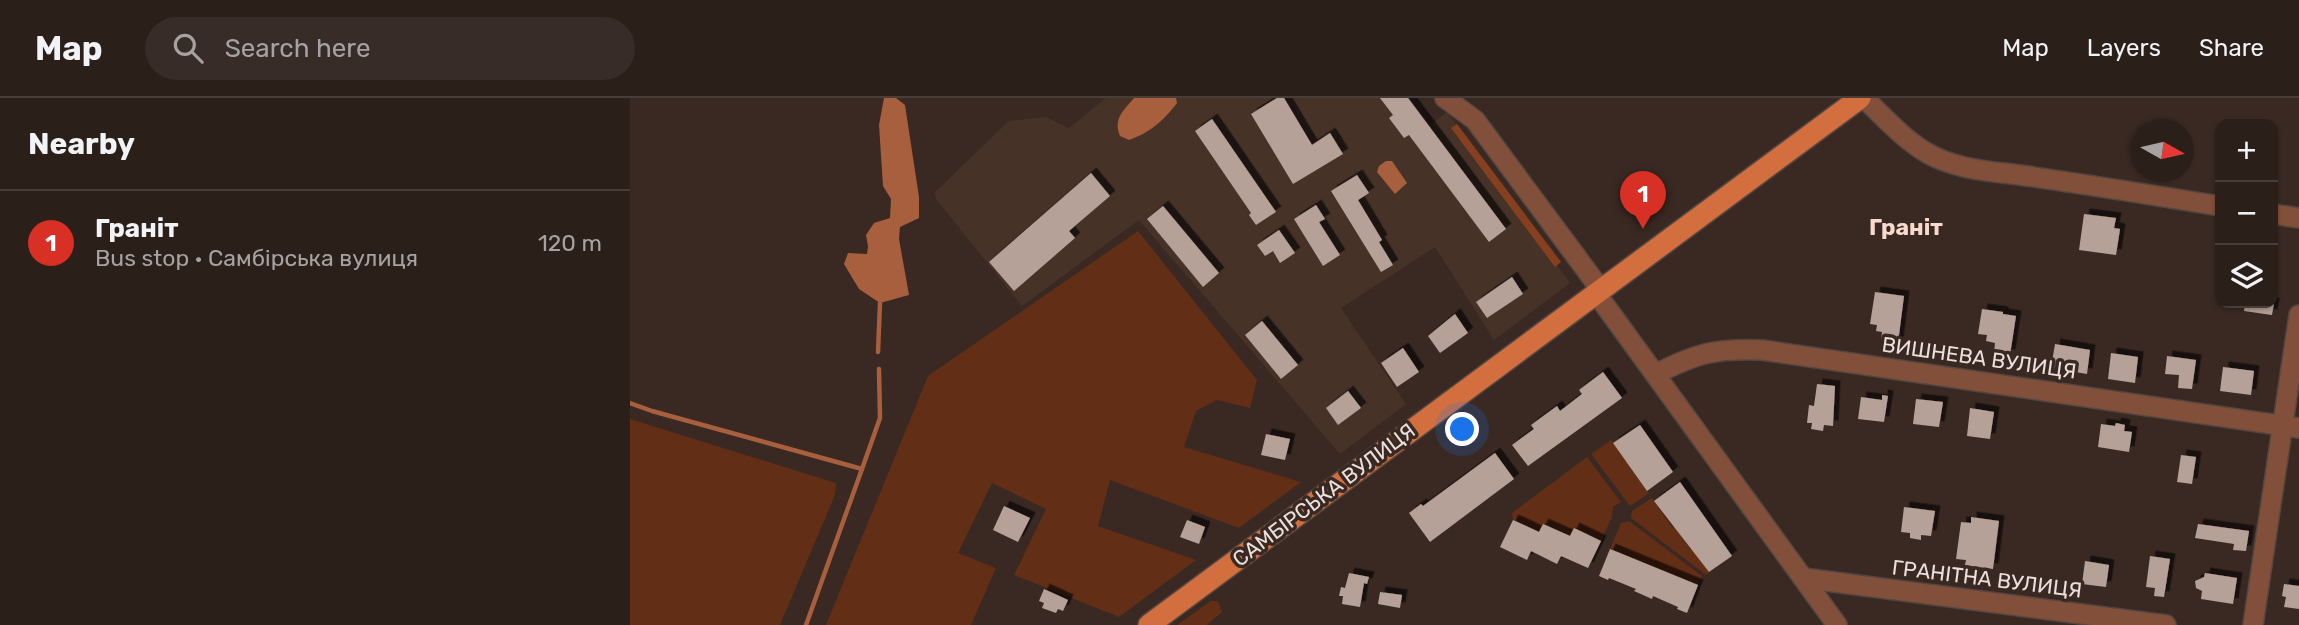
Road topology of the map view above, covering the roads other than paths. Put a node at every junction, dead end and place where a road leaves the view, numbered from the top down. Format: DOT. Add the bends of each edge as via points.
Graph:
graph roads {
  1 [pos="1445,98"];
  2 [pos="1862,98"];
  3 [pos="2215,205"];
  4 [pos="2278,215"];
  5 [pos="2299,218"];
  6 [pos="1598,291"];
  7 [pos="2299,316"];
  8 [pos="1656,374"];
  9 [pos="2291,427"];
  10 [pos="1803,578"];
  11 [pos="1149,625"];
  12 [pos="1837,625"];
  13 [pos="2166,625"];
  14 [pos="2253,625"];
  1 -- 6 [label="street" via="1475,120"];
  2 -- 3 [label="street" via="1927,153 1951,164"];
  2 -- 6 [label="main road, САМБІРСЬКА ВУЛИЦЯ"];
  4 -- 5 [label="street"];
  6 -- 8 [label="street"];
  6 -- 11 [label="main road, САМБІРСЬКА ВУЛИЦЯ"];
  7 -- 9 [label="street"];
  8 -- 9 [label="street, ВИШНЕВА ВУЛИЦЯ" via="1710,351 1762,350"];
  8 -- 10 [label="street"];
  9 -- 14 [label="street"];
  10 -- 12 [label="street"];
  10 -- 13 [label="street, ГРАНІТНА ВУЛИЦЯ"];
}
